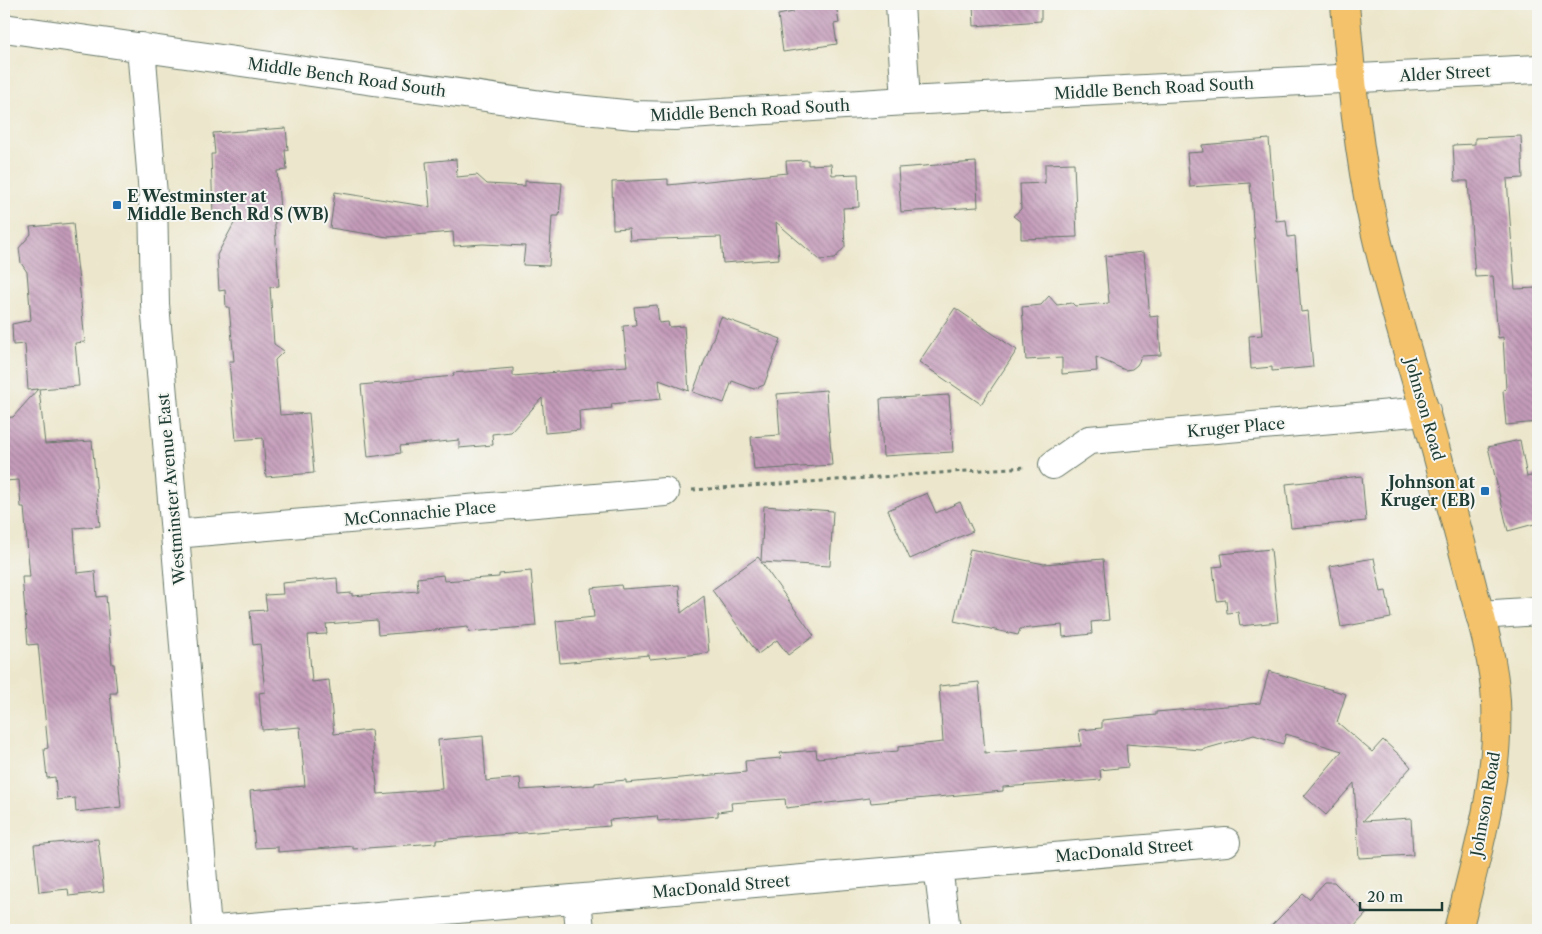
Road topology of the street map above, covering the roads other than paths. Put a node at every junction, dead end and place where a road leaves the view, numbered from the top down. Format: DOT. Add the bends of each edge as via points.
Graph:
graph roads {
  1 [pos="900,4"];
  2 [pos="1345,4"];
  3 [pos="4,28"];
  4 [pos="141,48"];
  5 [pos="1538,69"];
  6 [pos="1351,77"];
  7 [pos="906,101"];
  8 [pos="1426,411"];
  9 [pos="1053,465"];
  10 [pos="664,492"];
  11 [pos="175,534"];
  12 [pos="1538,611"];
  13 [pos="1480,615"];
  14 [pos="1226,842"];
  15 [pos="938,867"];
  16 [pos="578,899"];
  17 [pos="207,930"];
  18 [pos="216,930"];
  19 [pos="580,930"];
  20 [pos="946,930"];
  21 [pos="1458,930"];
  1 -- 7 [label="street"];
  2 -- 6 [label="main road, Johnson Road"];
  3 -- 4 [label="street, Middle Bench Road South"];
  4 -- 7 [label="street, Middle Bench Road South" via="556,107 634,115 675,116"];
  4 -- 11 [label="street, Westminster Avenue East" via="153,195 155,304"];
  5 -- 6 [label="street, Alder Street"];
  6 -- 7 [label="street, Middle Bench Road South"];
  6 -- 8 [label="main road, Johnson Road" via="1374,228"];
  8 -- 9 [label="street, Kruger Place" via="1089,440"];
  8 -- 13 [label="main road, Johnson Road"];
  10 -- 11 [label="street, McConnachie Place"];
  11 -- 17 [label="street, Westminster Avenue East"];
  12 -- 13 [label="street"];
  13 -- 21 [label="main road, Johnson Road" via="1494,684 1495,748 1483,830"];
  14 -- 15 [label="street, MacDonald Street"];
  15 -- 16 [label="street, MacDonald Street"];
  15 -- 20 [label="street"];
  16 -- 18 [label="street, MacDonald Street"];
  16 -- 19 [label="street"];
}
